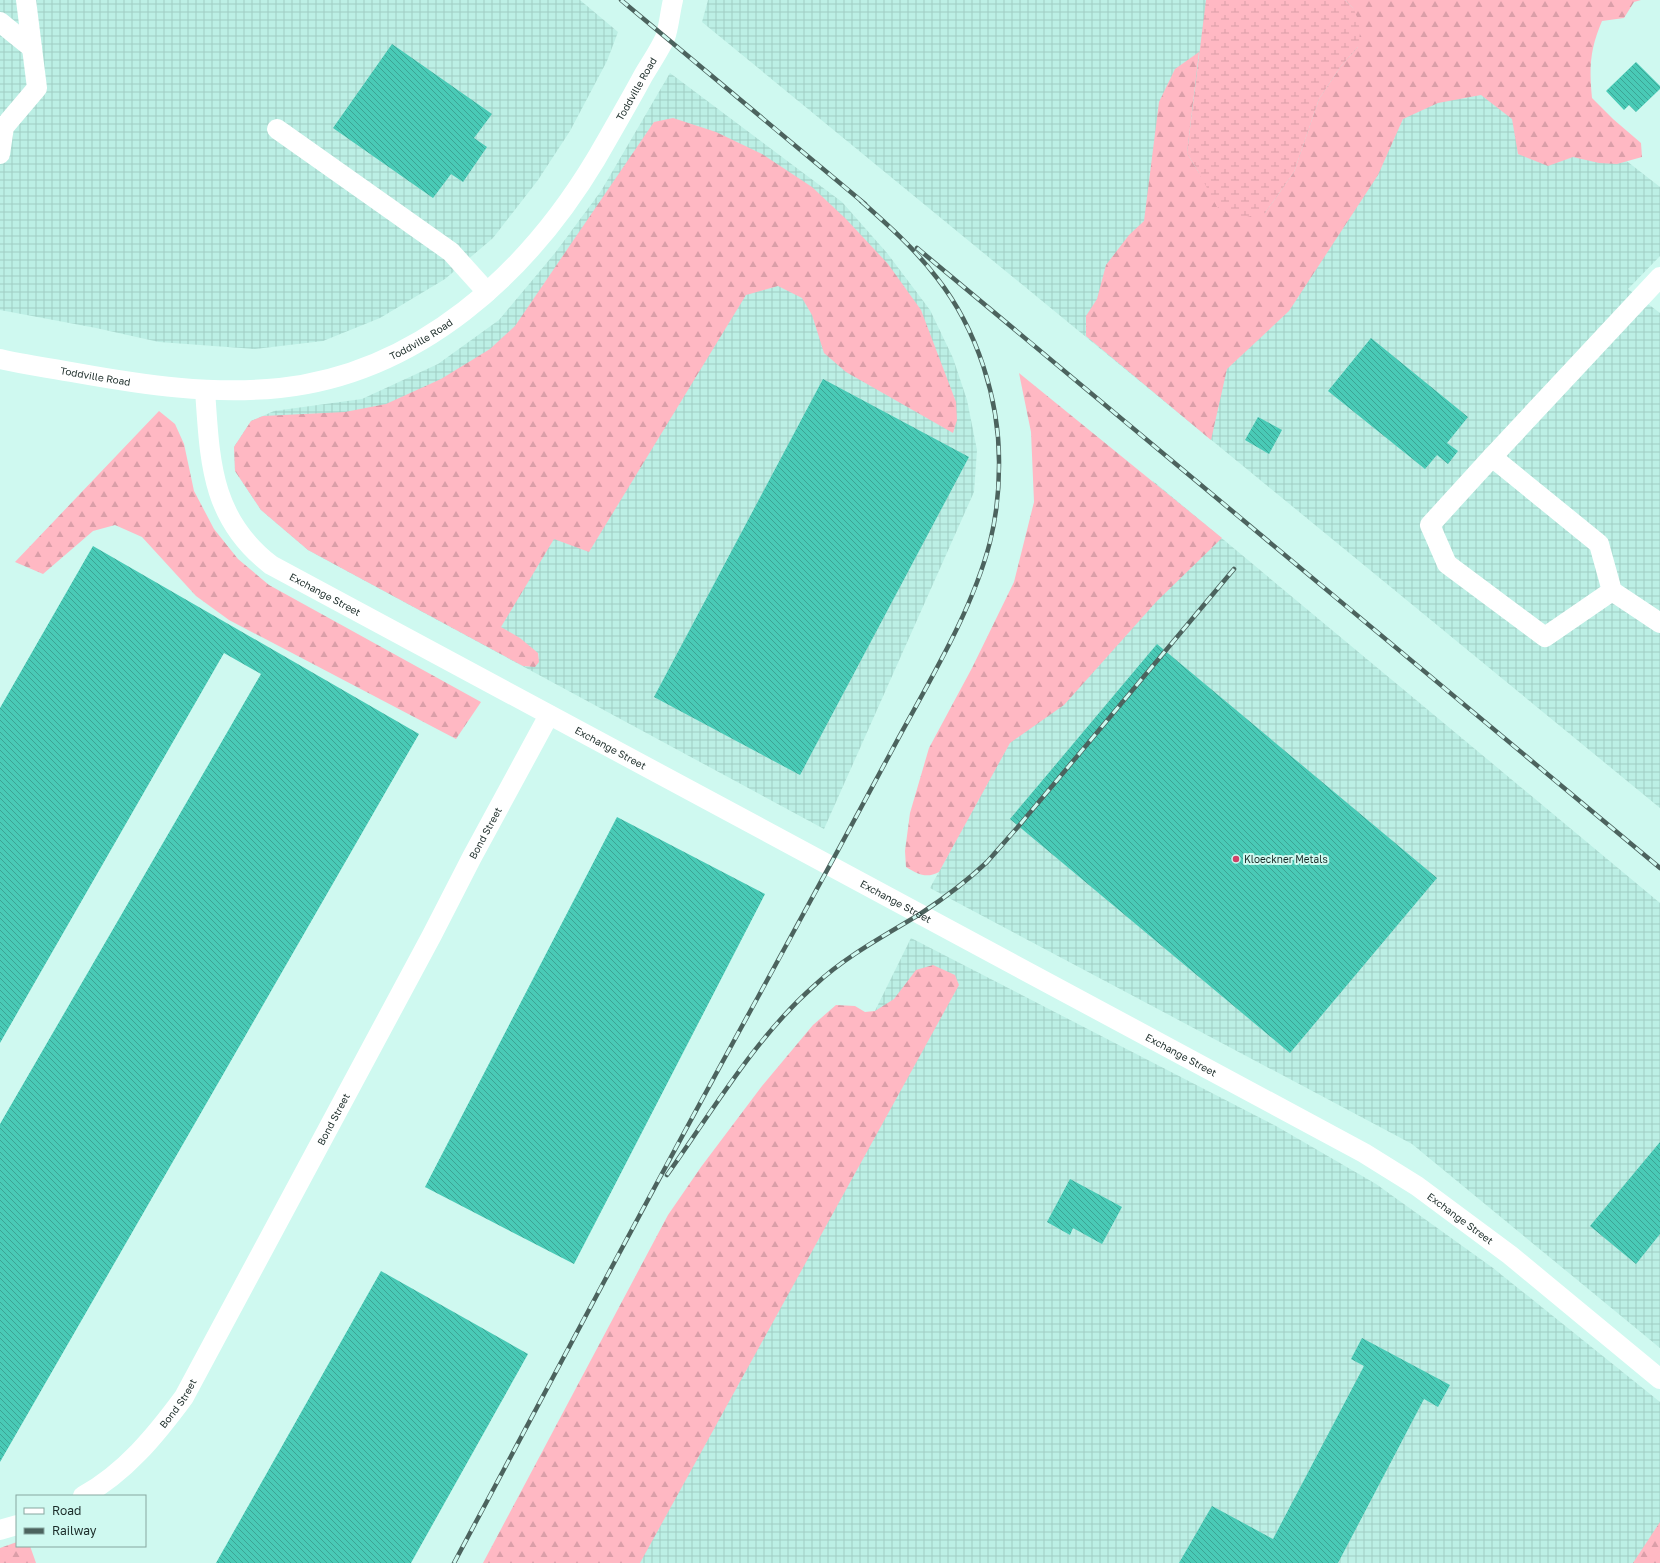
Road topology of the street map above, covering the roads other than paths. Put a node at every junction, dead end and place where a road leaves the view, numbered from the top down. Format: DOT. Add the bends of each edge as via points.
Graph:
graph roads {
  1 [pos="26,0"];
  2 [pos="674,0"];
  3 [pos="0,22"];
  4 [pos="32,48"];
  5 [pos="2,126"];
  6 [pos="277,129"];
  7 [pos="0,154"];
  8 [pos="1660,277"];
  9 [pos="487,292"];
  10 [pos="0,359"];
  11 [pos="205,390"];
  12 [pos="1492,457"];
  13 [pos="1612,591"];
  14 [pos="1660,623"];
  15 [pos="549,716"];
  16 [pos="1660,1378"];
  17 [pos="84,1495"];
  18 [pos="16,1525"];
  19 [pos="0,1530"];
  1 -- 4 [label="street"];
  2 -- 9 [label="street, Toddville Road" via="665,37 570,199 531,248"];
  3 -- 4 [label="street"];
  4 -- 5 [label="street" via="37,88"];
  5 -- 7 [label="street"];
  6 -- 9 [label="street" via="451,252"];
  8 -- 12 [label="street"];
  9 -- 11 [label="street, Toddville Road" via="441,329 399,354 365,368 337,377 279,388"];
  10 -- 11 [label="street, Toddville Road" via="118,380"];
  11 -- 15 [label="street, Exchange Street" via="210,458 217,487 235,527 261,557 285,573"];
  12 -- 13 [label="street" via="1599,544"];
  12 -- 13 [label="street" via="1430,525 1447,564 1545,636"];
  13 -- 14 [label="street"];
  15 -- 16 [label="street, Exchange Street" via="1364,1153 1417,1186 1510,1254"];
  15 -- 17 [label="street, Bond Street" via="184,1396 148,1444 119,1471"];
  18 -- 19 [label="street"];
}
